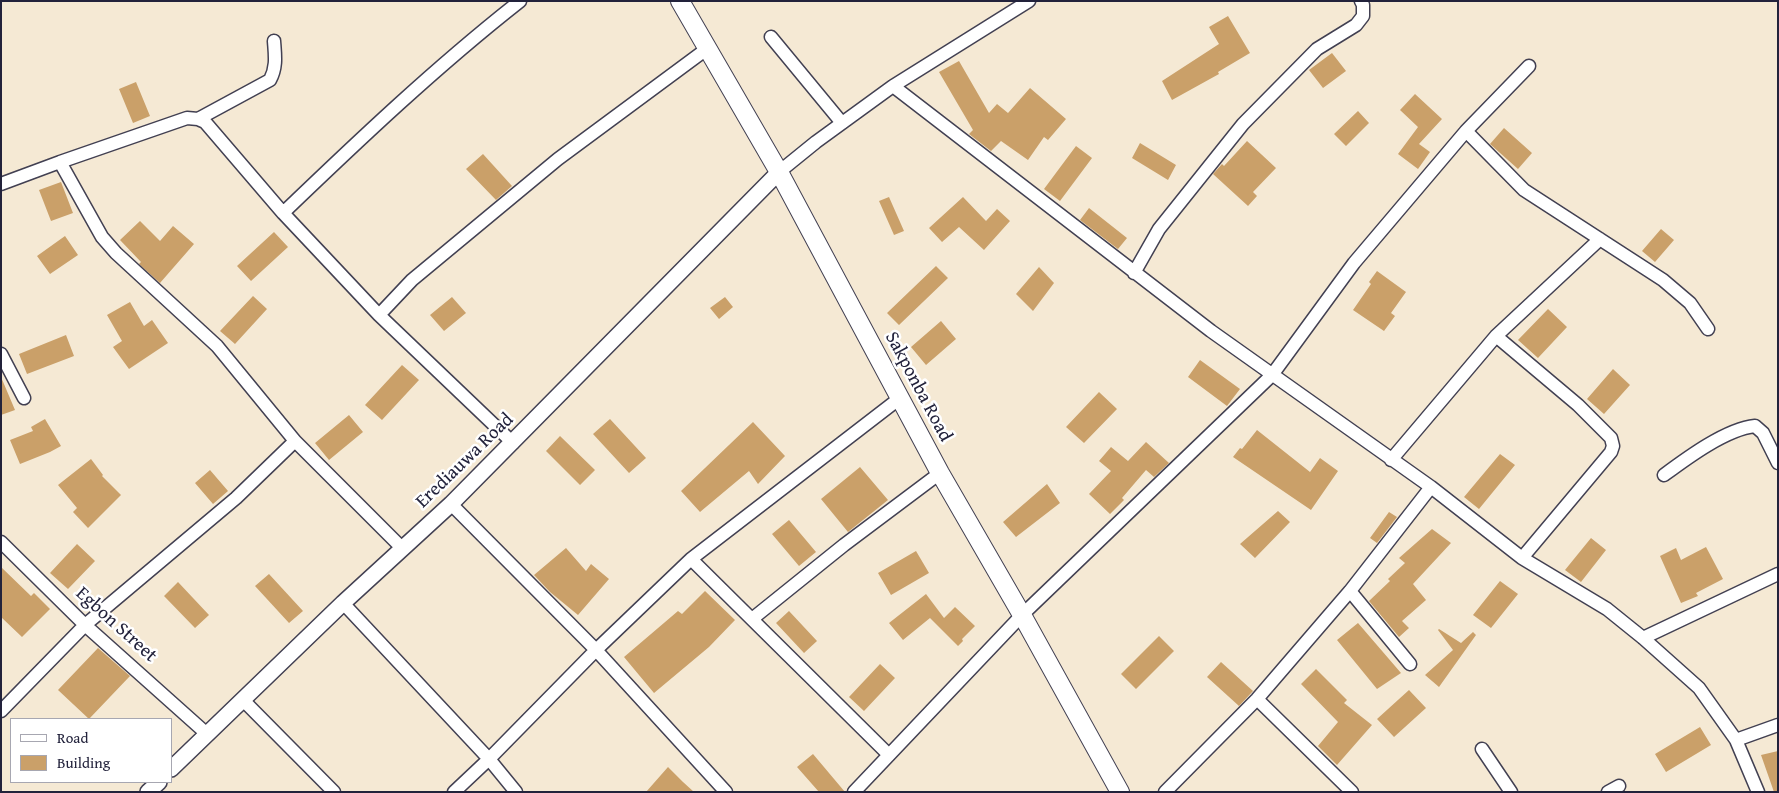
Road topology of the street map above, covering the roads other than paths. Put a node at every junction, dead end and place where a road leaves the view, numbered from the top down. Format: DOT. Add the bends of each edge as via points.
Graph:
graph roads {
  1 [pos="520,1"];
  2 [pos="680,1"];
  3 [pos="1029,1"];
  4 [pos="1360,1"];
  5 [pos="771,37"];
  6 [pos="274,41"];
  7 [pos="708,48"];
  8 [pos="1529,66"];
  9 [pos="893,86"];
  10 [pos="198,119"];
  11 [pos="842,123"];
  12 [pos="1466,131"];
  13 [pos="60,162"];
  14 [pos="779,172"];
  15 [pos="1,184"];
  16 [pos="283,213"];
  17 [pos="1600,239"];
  18 [pos="1134,273"];
  19 [pos="379,315"];
  20 [pos="1708,329"];
  21 [pos="1496,336"];
  22 [pos="1,354"];
  23 [pos="1272,375"];
  24 [pos="24,398"];
  25 [pos="900,398"];
  26 [pos="295,441"];
  27 [pos="512,443"];
  28 [pos="1391,460"];
  29 [pos="1778,463"];
  30 [pos="940,473"];
  31 [pos="1664,475"];
  32 [pos="1431,487"];
  33 [pos="451,504"];
  34 [pos="1,542"];
  35 [pos="403,549"];
  36 [pos="1522,558"];
  37 [pos="691,559"];
  38 [pos="1778,574"];
  39 [pos="1350,591"];
  40 [pos="343,603"];
  41 [pos="1022,615"];
  42 [pos="752,619"];
  43 [pos="85,625"];
  44 [pos="1643,638"];
  45 [pos="596,650"];
  46 [pos="1410,664"];
  47 [pos="1257,699"];
  48 [pos="243,700"];
  49 [pos="1,711"];
  50 [pos="1778,725"];
  51 [pos="208,734"];
  52 [pos="1736,740"];
  53 [pos="1482,749"];
  54 [pos="889,755"];
  55 [pos="489,759"];
  56 [pos="172,768"];
  57 [pos="157,783"];
  58 [pos="148,792"];
  59 [pos="334,792"];
  60 [pos="454,792"];
  61 [pos="516,792"];
  62 [pos="726,792"];
  63 [pos="854,792"];
  64 [pos="1120,792"];
  65 [pos="1165,792"];
  66 [pos="1352,792"];
  67 [pos="1511,792"];
  68 [pos="1758,792"];
  1 -- 16 [label="street" via="394,109"];
  2 -- 7 [label="main road, Sakponba Road"];
  3 -- 9 [label="street"];
  4 -- 18 [label="street" via="1363,16 1356,25 1317,49 1243,124 1159,229"];
  5 -- 11 [label="street"];
  6 -- 10 [label="street" via="276,61 270,80"];
  7 -- 14 [label="main road, Sakponba Road"];
  7 -- 19 [label="street" via="558,159 412,280"];
  8 -- 12 [label="street"];
  9 -- 11 [label="street"];
  9 -- 18 [label="street"];
  10 -- 13 [label="street" via="187,118"];
  10 -- 16 [label="street" via="205,122"];
  11 -- 14 [label="street"];
  12 -- 17 [label="street" via="1524,190"];
  12 -- 23 [label="street" via="1354,264"];
  13 -- 15 [label="street"];
  13 -- 26 [label="street" via="102,237 217,346"];
  14 -- 25 [label="main road, Sakponba Road"];
  14 -- 27 [label="street, Erediauwa Road"];
  16 -- 19 [label="street"];
  17 -- 20 [label="street" via="1663,280 1690,302"];
  17 -- 21 [label="street"];
  18 -- 23 [label="street"];
  19 -- 27 [label="street"];
  21 -- 28 [label="street"];
  21 -- 36 [label="street" via="1578,405 1611,438 1613,446"];
  22 -- 24 [label="street"];
  23 -- 28 [label="street"];
  23 -- 41 [label="street"];
  25 -- 30 [label="main road, Sakponba Road"];
  25 -- 37 [label="street"];
  26 -- 35 [label="street"];
  26 -- 43 [label="street" via="236,498"];
  27 -- 33 [label="street, Erediauwa Road"];
  28 -- 32 [label="street"];
  29 -- 31 [label="street" via="1763,433 1755,426 1744,427 1695,452"];
  30 -- 41 [label="main road, Sakponba Road"];
  30 -- 42 [label="street"];
  32 -- 36 [label="street"];
  32 -- 39 [label="street"];
  33 -- 35 [label="street, Erediauwa Road"];
  33 -- 45 [label="street"];
  34 -- 43 [label="street, Egbon Street"];
  35 -- 40 [label="street, Erediauwa Road"];
  36 -- 44 [label="street" via="1606,609"];
  37 -- 42 [label="street"];
  37 -- 45 [label="street"];
  38 -- 44 [label="street"];
  39 -- 46 [label="street"];
  39 -- 47 [label="street"];
  40 -- 48 [label="street, Erediauwa Road"];
  40 -- 55 [label="street"];
  41 -- 54 [label="street"];
  41 -- 64 [label="main road, Sakponba Road"];
  42 -- 54 [label="street"];
  43 -- 49 [label="street"];
  43 -- 51 [label="street, Egbon Street"];
  44 -- 52 [label="street" via="1699,688"];
  45 -- 55 [label="street"];
  45 -- 62 [label="street"];
  47 -- 65 [label="street"];
  47 -- 66 [label="street"];
  48 -- 51 [label="street, Erediauwa Road"];
  48 -- 59 [label="street"];
  50 -- 52 [label="street"];
  51 -- 56 [label="street, Erediauwa Road"];
  52 -- 68 [label="street"];
  53 -- 67 [label="street"];
  54 -- 63 [label="street"];
  55 -- 60 [label="street"];
  55 -- 61 [label="street"];
  57 -- 58 [label="street"];
}
